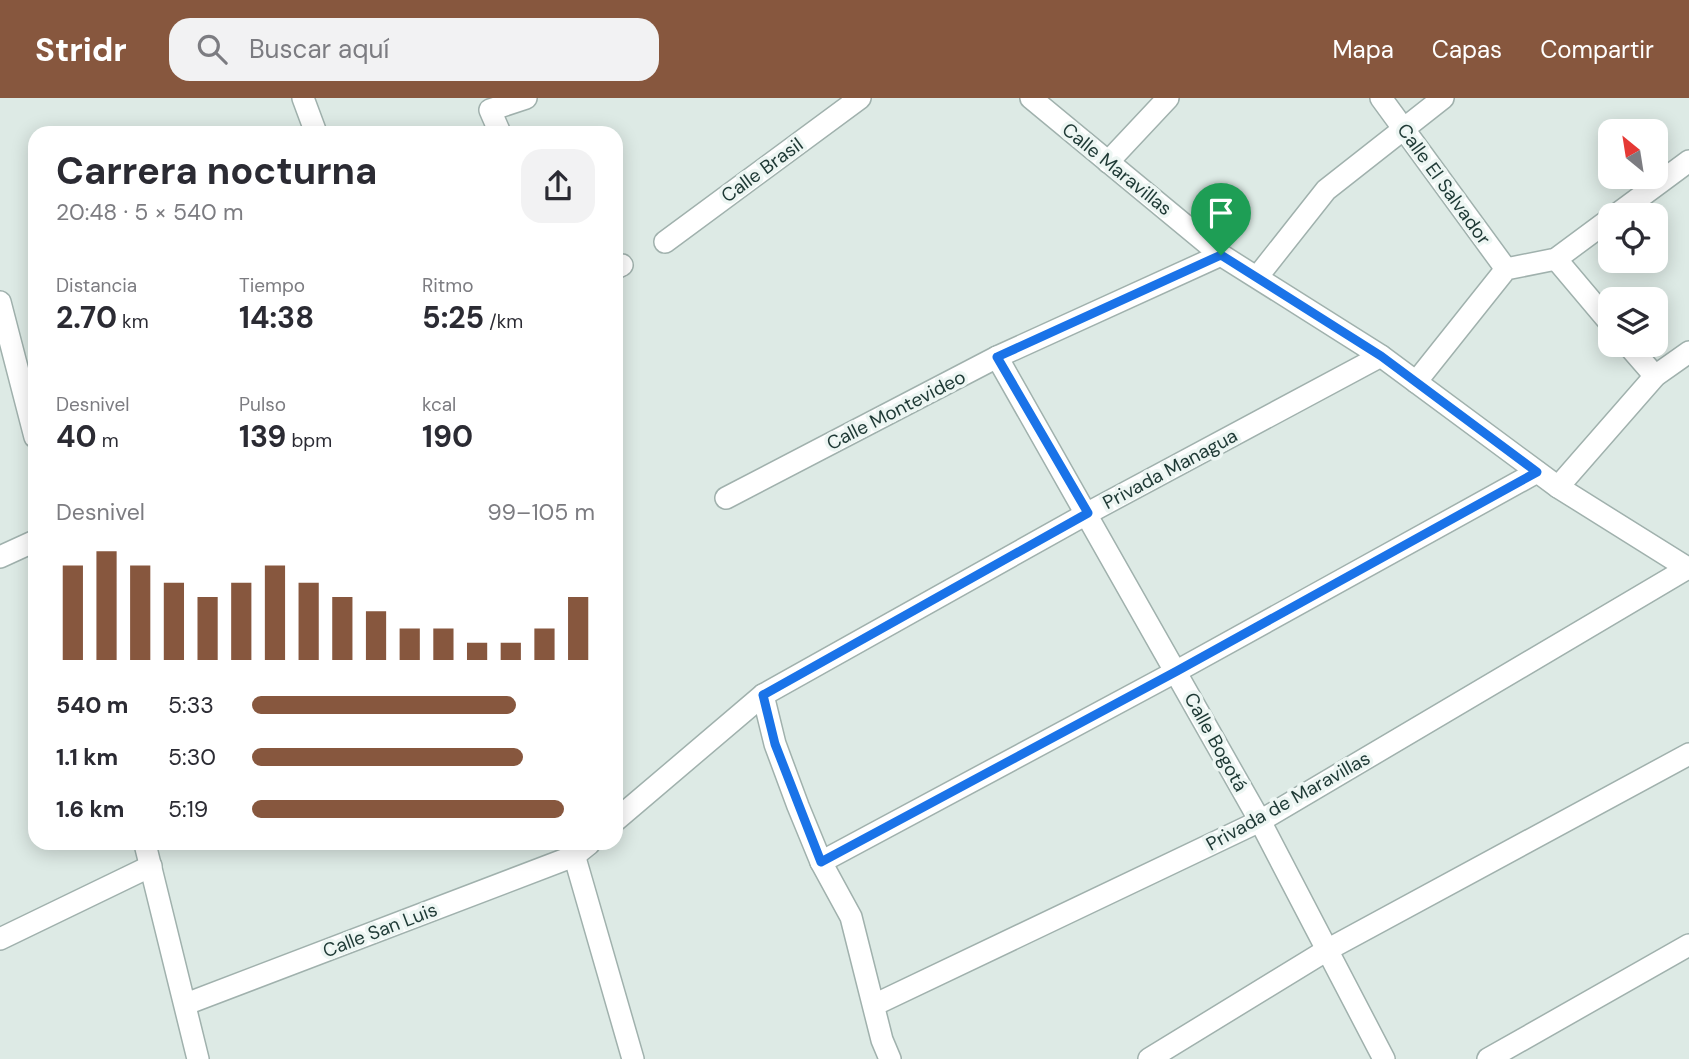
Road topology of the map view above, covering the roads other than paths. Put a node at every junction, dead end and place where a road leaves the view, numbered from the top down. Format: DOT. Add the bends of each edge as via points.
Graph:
graph roads {
  1 [pos="303,98"];
  2 [pos="526,98"];
  3 [pos="860,98"];
  4 [pos="1031,98"];
  5 [pos="1168,98"];
  6 [pos="1381,98"];
  7 [pos="1443,98"];
  8 [pos="313,126"];
  9 [pos="497,126"];
  10 [pos="1403,128"];
  11 [pos="1689,161"];
  12 [pos="1108,162"];
  13 [pos="1632,203"];
  14 [pos="1598,228"];
  15 [pos="665,242"];
  16 [pos="1221,255"];
  17 [pos="1556,259"];
  18 [pos="1506,270"];
  19 [pos="1258,276"];
  20 [pos="0,302"];
  21 [pos="1598,309"];
  22 [pos="1689,352"];
  23 [pos="1381,356"];
  24 [pos="997,357"];
  25 [pos="1638,357"];
  26 [pos="1655,376"];
  27 [pos="1416,382"];
  28 [pos="28,410"];
  29 [pos="1537,472"];
  30 [pos="1558,487"];
  31 [pos="726,498"];
  32 [pos="1088,513"];
  33 [pos="28,544"];
  34 [pos="0,557"];
  35 [pos="1689,568"];
  36 [pos="1177,671"];
  37 [pos="763,695"];
  38 [pos="1689,754"];
  39 [pos="623,814"];
  40 [pos="1260,821"];
  41 [pos="147,850"];
  42 [pos="573,850"];
  43 [pos="579,850"];
  44 [pos="821,862"];
  45 [pos="151,866"];
  46 [pos="0,939"];
  47 [pos="1689,945"];
  48 [pos="1328,950"];
  49 [pos="186,1004"];
  50 [pos="874,1005"];
  51 [pos="198,1059"];
  52 [pos="633,1059"];
  53 [pos="890,1059"];
  54 [pos="1149,1059"];
  55 [pos="1384,1059"];
  56 [pos="1488,1059"];
  1 -- 8 [label="street"];
  2 -- 9 [label="street" via="490,110"];
  3 -- 15 [label="street, Calle Brasil"];
  4 -- 12 [label="street, Calle Maravillas"];
  5 -- 12 [label="street"];
  6 -- 10 [label="street, Calle El Salvador"];
  7 -- 10 [label="street"];
  10 -- 18 [label="street, Calle El Salvador"];
  10 -- 19 [label="street" via="1326,190"];
  11 -- 13 [label="street"];
  12 -- 16 [label="street, Calle Maravillas"];
  14 -- 17 [label="street"];
  16 -- 19 [label="street, Calle Maravillas"];
  16 -- 24 [label="street, Calle Montevideo"];
  17 -- 18 [label="street"];
  17 -- 21 [label="street"];
  18 -- 27 [label="street"];
  19 -- 23 [label="street, Calle Maravillas"];
  20 -- 28 [label="street"];
  22 -- 26 [label="street"];
  23 -- 27 [label="street, Calle Maravillas"];
  23 -- 32 [label="street, Privada Managua"];
  24 -- 31 [label="street, Calle Montevideo"];
  24 -- 32 [label="street, Calle Bogotá"];
  25 -- 26 [label="street"];
  26 -- 30 [label="street"];
  27 -- 29 [label="street, Calle Maravillas"];
  29 -- 30 [label="street, Calle Maravillas"];
  29 -- 36 [label="street"];
  30 -- 35 [label="street, Calle Maravillas"];
  32 -- 36 [label="street, Calle Bogotá"];
  32 -- 37 [label="street, Privada Managua"];
  33 -- 34 [label="street"];
  35 -- 40 [label="street, Privada de Maravillas"];
  36 -- 40 [label="street, Calle Bogotá"];
  36 -- 44 [label="street"];
  37 -- 39 [label="street, Privada Managua"];
  37 -- 44 [label="street" via="775,744"];
  38 -- 48 [label="street"];
  40 -- 48 [label="street, Calle Bogotá"];
  40 -- 50 [label="street, Privada de Maravillas"];
  41 -- 45 [label="street"];
  42 -- 49 [label="street, Calle San Luis"];
  43 -- 52 [label="street, Calle San Luis"];
  44 -- 50 [label="street" via="851,916"];
  45 -- 46 [label="street"];
  45 -- 49 [label="street"];
  47 -- 56 [label="street"];
  48 -- 54 [label="street"];
  48 -- 55 [label="street, Calle Bogotá"];
  49 -- 51 [label="street"];
  50 -- 53 [label="street"];
}
